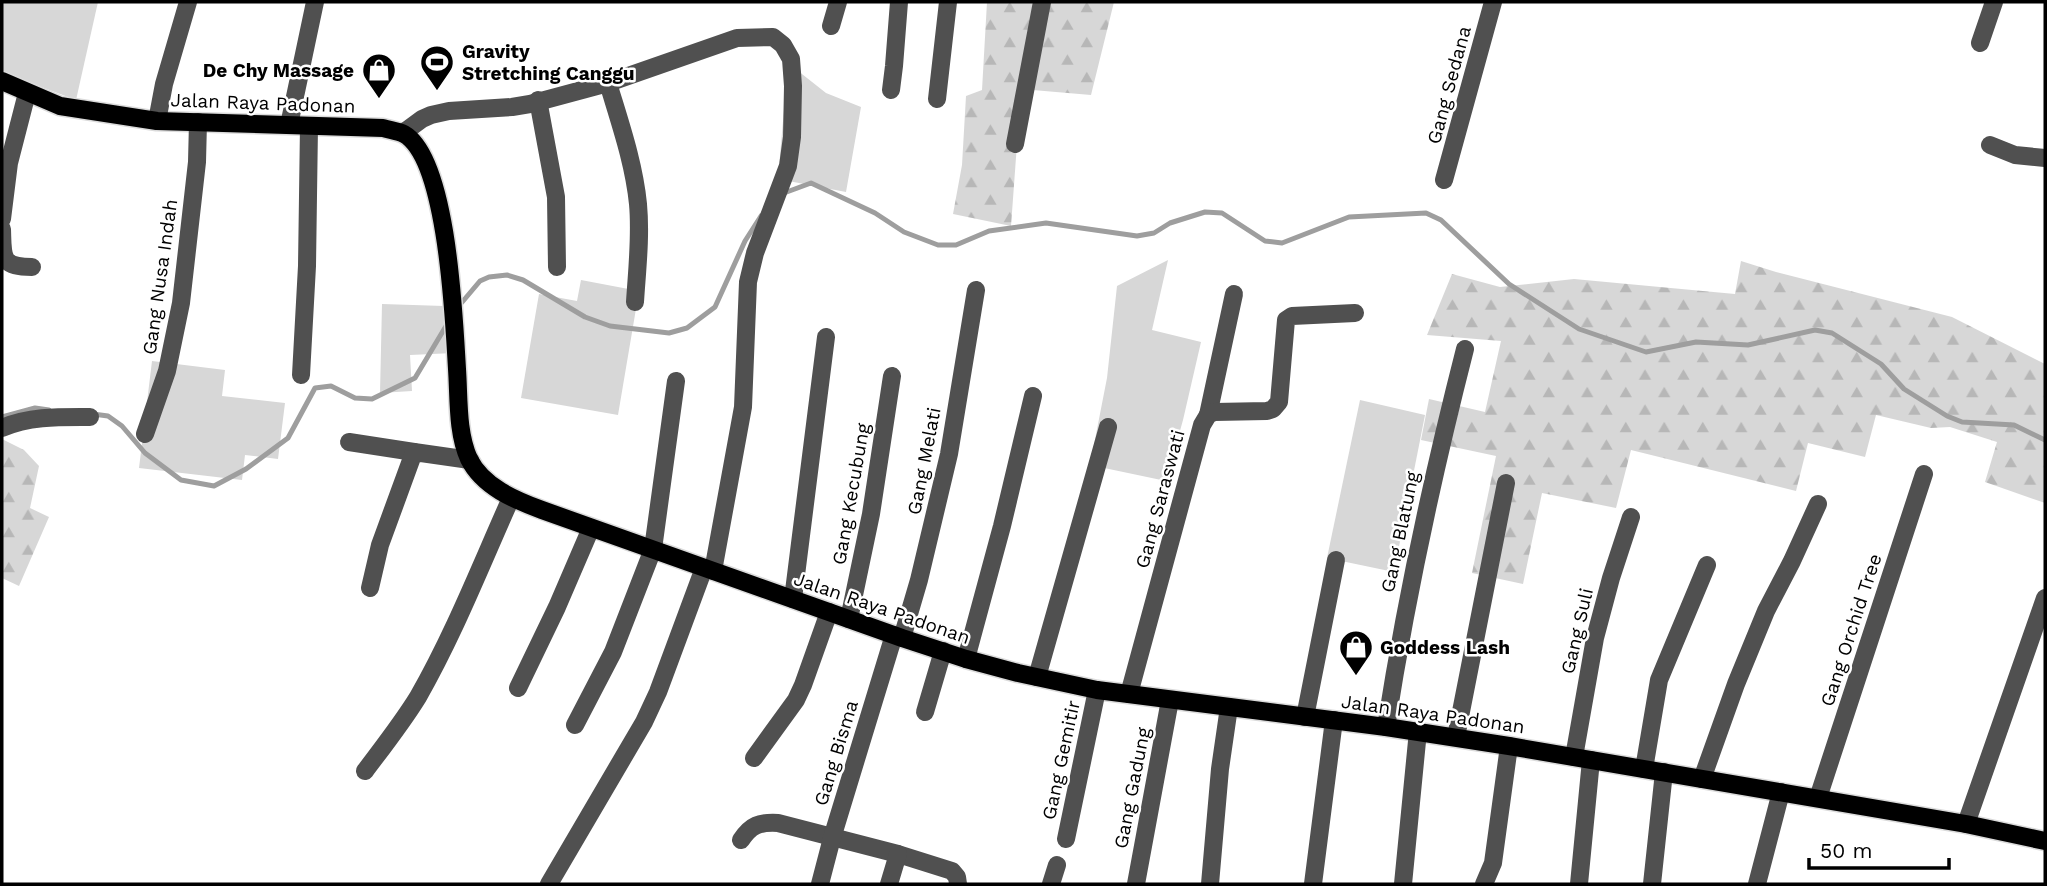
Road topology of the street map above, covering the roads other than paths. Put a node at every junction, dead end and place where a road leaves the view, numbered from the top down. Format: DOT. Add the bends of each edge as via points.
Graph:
graph roads {
  1 [pos="188,2"];
  2 [pos="315,2"];
  3 [pos="838,2"];
  4 [pos="899,2"];
  5 [pos="948,2"];
  6 [pos="1042,2"];
  7 [pos="1493,2"];
  8 [pos="1994,2"];
  9 [pos="831,26"];
  10 [pos="1980,43"];
  11 [pos="2,82"];
  12 [pos="608,83"];
  13 [pos="891,90"];
  14 [pos="27,93"];
  15 [pos="937,99"];
  16 [pos="538,100"];
  17 [pos="157,121"];
  18 [pos="198,122"];
  19 [pos="289,125"];
  20 [pos="309,126"];
  21 [pos="403,134"];
  22 [pos="1014,144"];
  23 [pos="1990,145"];
  24 [pos="2045,158"];
  25 [pos="5,162"];
  26 [pos="1444,180"];
  27 [pos="2,219"];
  28 [pos="2,229"];
  29 [pos="32,267"];
  30 [pos="557,267"];
  31 [pos="976,290"];
  32 [pos="1234,294"];
  33 [pos="635,302"];
  34 [pos="1355,313"];
  35 [pos="826,337"];
  36 [pos="1465,349"];
  37 [pos="300,375"];
  38 [pos="892,376"];
  39 [pos="676,381"];
  40 [pos="1033,396"];
  41 [pos="1208,415"];
  42 [pos="90,417"];
  43 [pos="1108,427"];
  44 [pos="2,428"];
  45 [pos="145,434"];
  46 [pos="349,442"];
  47 [pos="414,452"];
  48 [pos="470,460"];
  49 [pos="1924,474"];
  50 [pos="1506,483"];
  51 [pos="511,498"];
  52 [pos="1818,504"];
  53 [pos="1632,517"];
  54 [pos="591,528"];
  55 [pos="653,550"];
  56 [pos="1336,560"];
  57 [pos="1707,565"];
  58 [pos="708,569"];
  59 [pos="370,588"];
  60 [pos="2045,598"];
  61 [pos="793,599"];
  62 [pos="829,612"];
  63 [pos="849,619"];
  64 [pos="898,636"];
  65 [pos="943,651"];
  66 [pos="966,659"];
  67 [pos="1037,677"];
  68 [pos="517,688"];
  69 [pos="1097,690"];
  70 [pos="1129,694"];
  71 [pos="1170,700"];
  72 [pos="1229,708"];
  73 [pos="925,712"];
  74 [pos="1304,717"];
  75 [pos="1334,720"];
  76 [pos="575,725"];
  77 [pos="1386,727"];
  78 [pos="1418,731"];
  79 [pos="1456,737"];
  80 [pos="1509,746"];
  81 [pos="754,758"];
  82 [pos="1582,758"];
  83 [pos="1644,769"];
  84 [pos="365,771"];
  85 [pos="1664,772"];
  86 [pos="1702,779"];
  87 [pos="1781,792"];
  88 [pos="1818,798"];
  89 [pos="1966,824"];
  90 [pos="832,838"];
  91 [pos="1066,839"];
  92 [pos="741,840"];
  93 [pos="2045,841"];
  94 [pos="898,855"];
  95 [pos="1057,865"];
  96 [pos="549,884"];
  97 [pos="820,884"];
  98 [pos="890,884"];
  99 [pos="958,884"];
  100 [pos="1051,884"];
  101 [pos="1136,884"];
  102 [pos="1210,884"];
  103 [pos="1313,884"];
  104 [pos="1403,884"];
  105 [pos="1484,884"];
  106 [pos="1579,884"];
  107 [pos="1652,884"];
  108 [pos="1757,884"];
  1 -- 17 [label="street"];
  2 -- 19 [label="street"];
  3 -- 9 [label="street"];
  4 -- 13 [label="street"];
  5 -- 15 [label="street"];
  6 -- 22 [label="street"];
  7 -- 26 [label="street, Gang Sedana"];
  8 -- 10 [label="street"];
  11 -- 14 [label="main road, Jalan Raya Padonan"];
  12 -- 16 [label="street"];
  12 -- 33 [label="street" via="638,202"];
  12 -- 58 [label="street" via="737,38 773,37 792,60 788,166 748,282 743,407"];
  14 -- 17 [label="main road, Jalan Raya Padonan" via="60,106"];
  14 -- 25 [label="street"];
  16 -- 21 [label="street" via="431,115"];
  16 -- 30 [label="street" via="556,197"];
  17 -- 18 [label="main road, Jalan Raya Padonan"];
  18 -- 19 [label="main road, Jalan Raya Padonan"];
  18 -- 45 [label="street, Gang Nusa Indah" via="181,303 167,371"];
  19 -- 20 [label="main road, Jalan Raya Padonan"];
  20 -- 21 [label="main road, Jalan Raya Padonan" via="383,128"];
  20 -- 37 [label="street"];
  21 -- 48 [label="main road, Jalan Raya Padonan" via="424,160 437,197 455,327 461,429"];
  23 -- 24 [label="street" via="2015,155"];
  25 -- 27 [label="street"];
  28 -- 29 [label="street" via="6,262"];
  31 -- 64 [label="street, Gang Melati" via="938,505"];
  32 -- 41 [label="street"];
  34 -- 41 [label="street, Gang Saraswati" via="1288,318 1277,406 1267,411"];
  35 -- 61 [label="street"];
  36 -- 77 [label="street, Gang Blatung" via="1416,551"];
  38 -- 63 [label="street, Gang Kecubung"];
  39 -- 55 [label="street"];
  40 -- 66 [label="street"];
  41 -- 70 [label="street, Gang Saraswati"];
  42 -- 44 [label="street" via="48,417"];
  43 -- 67 [label="street"];
  46 -- 47 [label="street"];
  47 -- 48 [label="street"];
  47 -- 59 [label="street" via="380,545"];
  48 -- 51 [label="main road, Jalan Raya Padonan" via="481,476"];
  49 -- 88 [label="street, Gang Orchid Tree"];
  50 -- 79 [label="street"];
  51 -- 54 [label="main road, Jalan Raya Padonan"];
  51 -- 84 [label="street" via="452,632 417,698"];
  52 -- 86 [label="street" via="1766,611"];
  53 -- 82 [label="street, Gang Suli" via="1595,638"];
  54 -- 55 [label="main road, Jalan Raya Padonan"];
  54 -- 68 [label="street"];
  55 -- 58 [label="main road, Jalan Raya Padonan"];
  55 -- 76 [label="street" via="613,652"];
  56 -- 74 [label="street"];
  57 -- 83 [label="street" via="1659,680"];
  58 -- 61 [label="main road, Jalan Raya Padonan"];
  58 -- 96 [label="street" via="644,722"];
  60 -- 89 [label="street"];
  61 -- 62 [label="main road, Jalan Raya Padonan"];
  62 -- 63 [label="main road, Jalan Raya Padonan"];
  62 -- 81 [label="street" via="796,700"];
  63 -- 64 [label="main road, Jalan Raya Padonan"];
  64 -- 65 [label="main road, Jalan Raya Padonan"];
  64 -- 90 [label="street, Gang Bisma"];
  65 -- 66 [label="main road, Jalan Raya Padonan"];
  65 -- 73 [label="street"];
  66 -- 67 [label="main road, Jalan Raya Padonan"];
  67 -- 69 [label="main road, Jalan Raya Padonan"];
  69 -- 70 [label="main road, Jalan Raya Padonan"];
  69 -- 91 [label="street, Gang Gemitir"];
  70 -- 71 [label="main road, Jalan Raya Padonan"];
  71 -- 72 [label="main road, Jalan Raya Padonan"];
  71 -- 101 [label="street, Gang Gadung"];
  72 -- 74 [label="main road, Jalan Raya Padonan"];
  72 -- 102 [label="street"];
  74 -- 75 [label="main road, Jalan Raya Padonan"];
  75 -- 77 [label="main road, Jalan Raya Padonan"];
  75 -- 103 [label="street"];
  77 -- 78 [label="main road, Jalan Raya Padonan"];
  78 -- 79 [label="main road, Jalan Raya Padonan"];
  78 -- 104 [label="street"];
  79 -- 80 [label="main road, Jalan Raya Padonan"];
  80 -- 82 [label="main road, Jalan Raya Padonan"];
  80 -- 105 [label="street" via="1493,863"];
  82 -- 83 [label="main road, Jalan Raya Padonan"];
  82 -- 106 [label="street, Gang Suli"];
  83 -- 85 [label="main road, Jalan Raya Padonan"];
  85 -- 86 [label="main road, Jalan Raya Padonan"];
  85 -- 107 [label="street"];
  86 -- 87 [label="main road, Jalan Raya Padonan"];
  87 -- 88 [label="main road, Jalan Raya Padonan"];
  87 -- 108 [label="street"];
  88 -- 89 [label="main road, Jalan Raya Padonan"];
  89 -- 93 [label="main road, Jalan Raya Padonan"];
  90 -- 92 [label="street" via="766,822 748,830"];
  90 -- 94 [label="street"];
  90 -- 97 [label="street, Gang Bisma"];
  94 -- 98 [label="street"];
  94 -- 99 [label="street" via="952,871"];
  95 -- 100 [label="street"];
}
